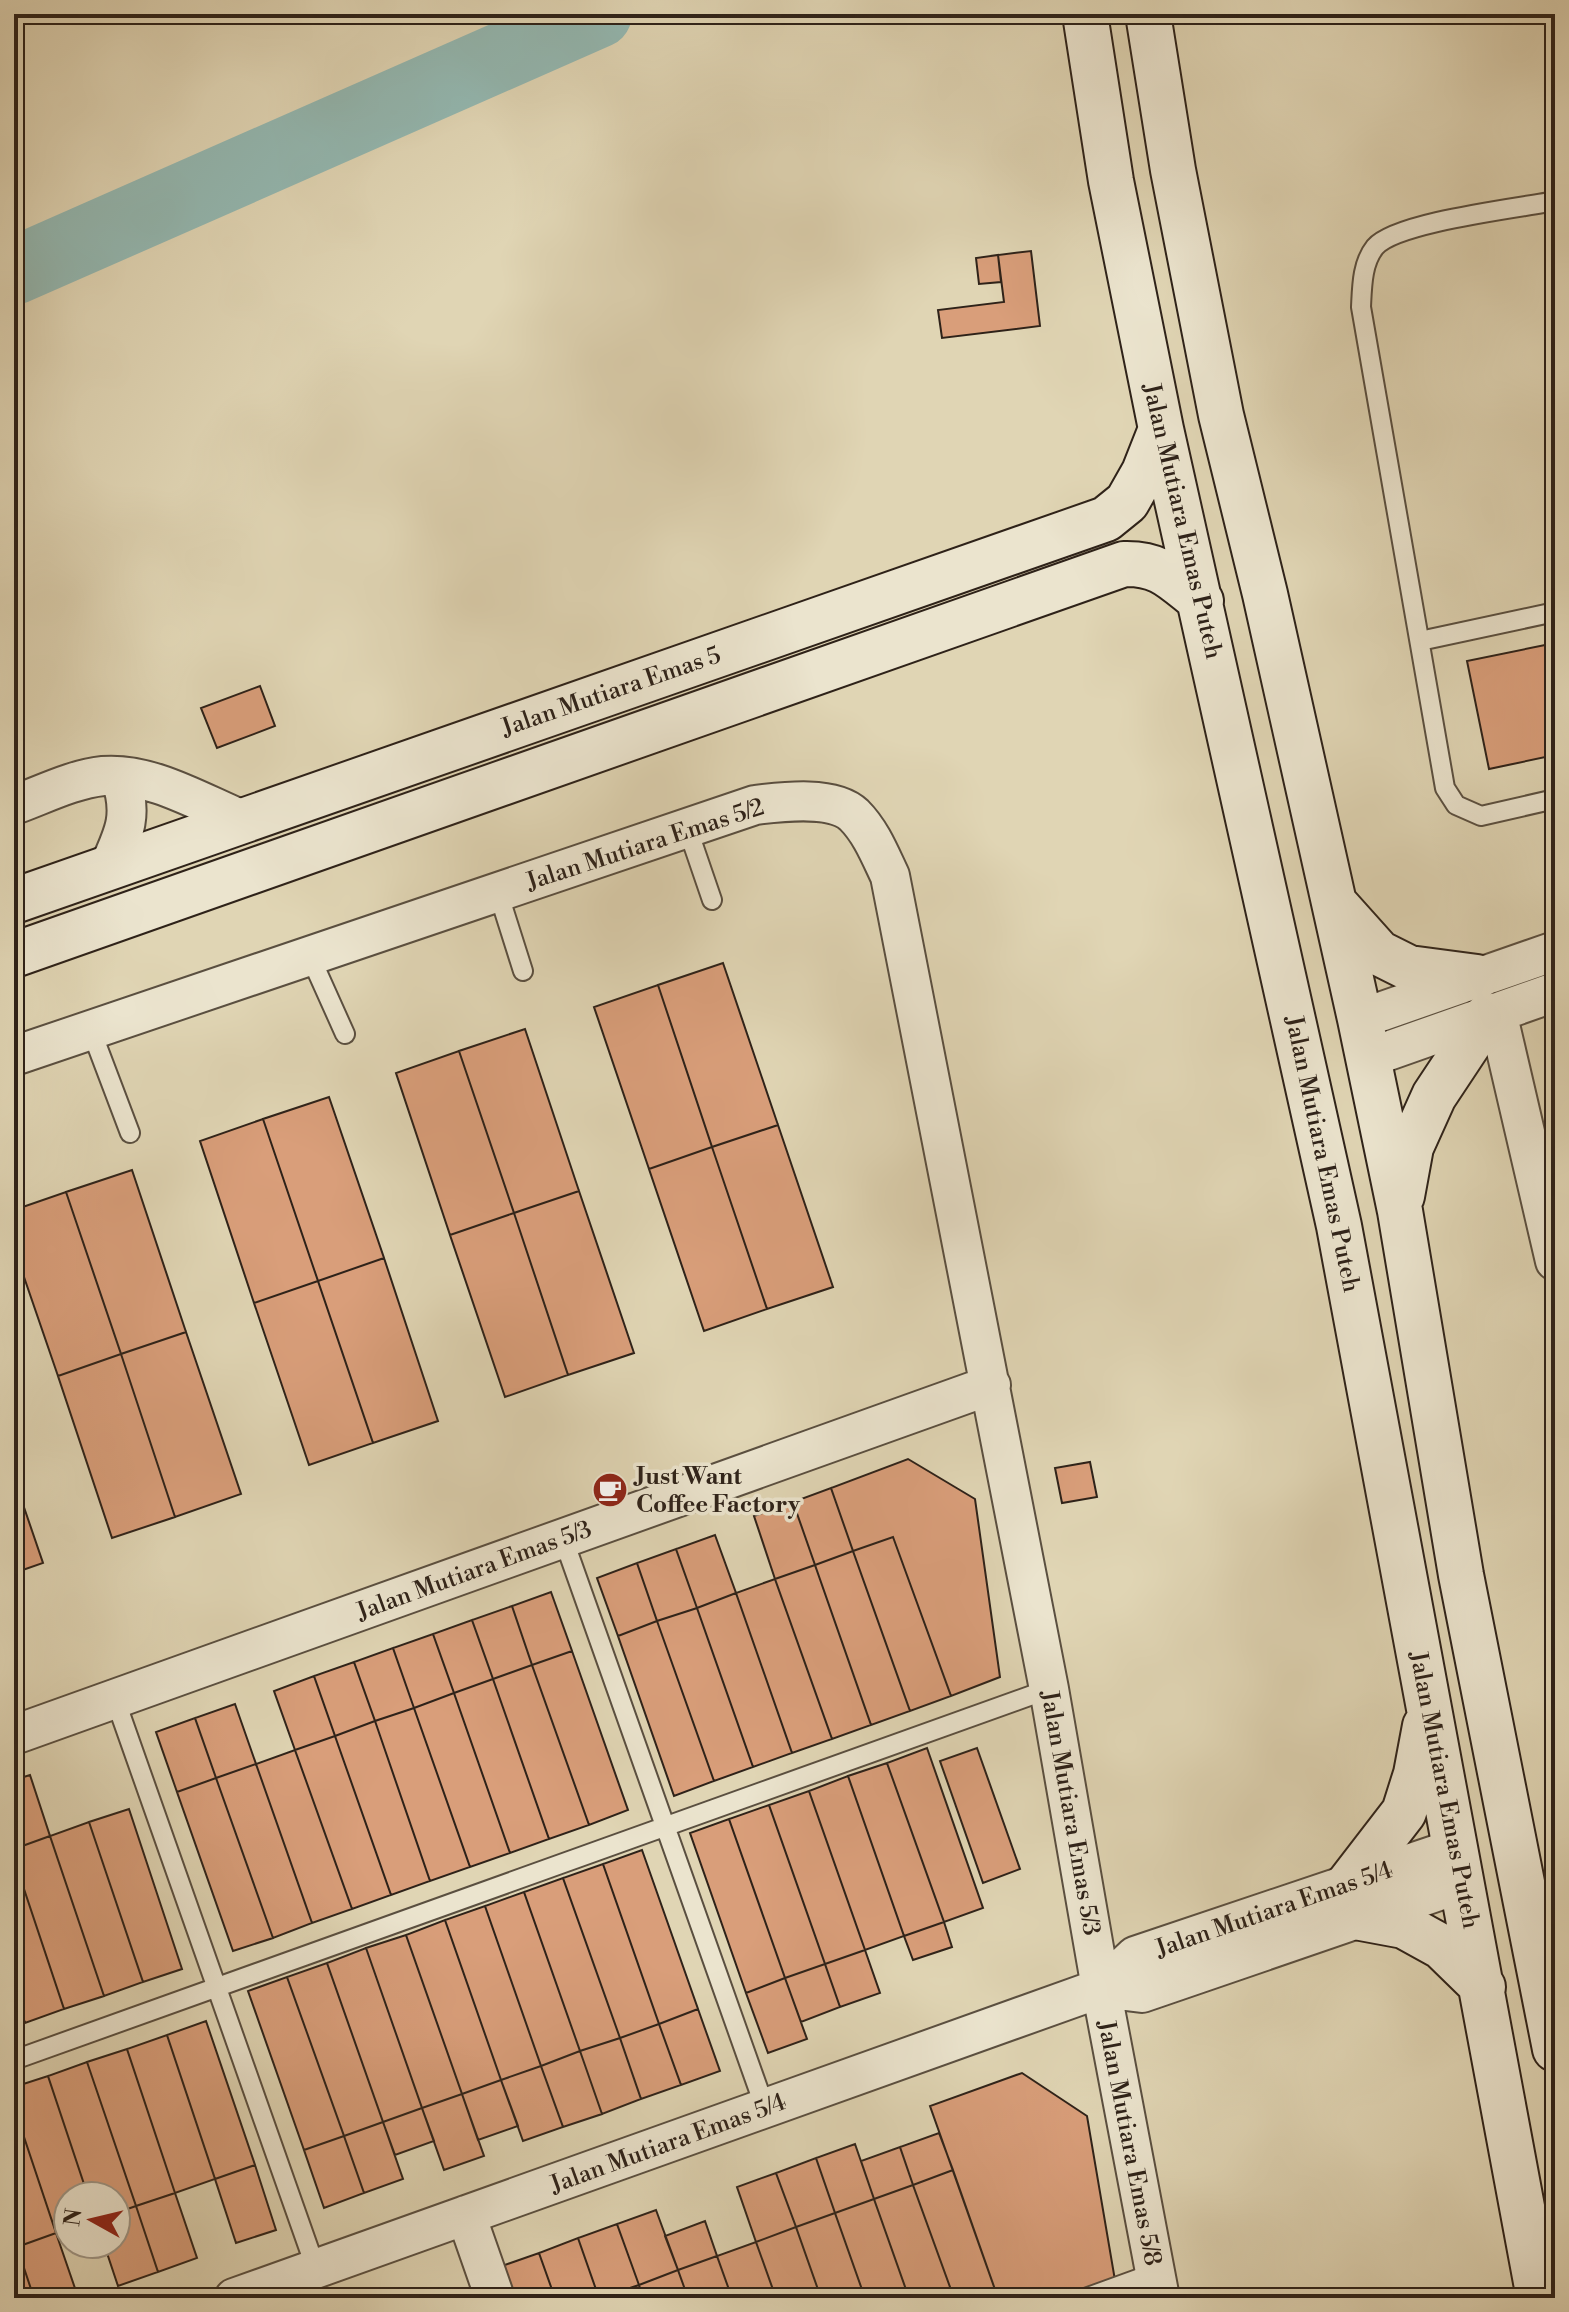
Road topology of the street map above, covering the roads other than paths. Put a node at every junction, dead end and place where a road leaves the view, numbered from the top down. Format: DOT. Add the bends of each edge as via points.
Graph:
graph roads {
  1 [pos="1085,14"];
  2 [pos="1148,14"];
  3 [pos="1555,201"];
  4 [pos="1161,429"];
  5 [pos="1201,601"];
  6 [pos="1555,612"];
  7 [pos="1420,641"];
  8 [pos="120,777"];
  9 [pos="1555,799"];
  10 [pos="14,805"];
  11 [pos="245,821"];
  12 [pos="687,827"];
  13 [pos="108,869"];
  14 [pos="498,892"];
  15 [pos="712,900"];
  16 [pos="14,901"];
  17 [pos="1335,903"];
  18 [pos="1555,951"];
  19 [pos="1280,954"];
  20 [pos="14,955"];
  21 [pos="310,956"];
  22 [pos="523,971"];
  23 [pos="1555,992"];
  24 [pos="1487,1002"];
  25 [pos="91,1030"];
  26 [pos="345,1034"];
  27 [pos="1359,1042"];
  28 [pos="14,1056"];
  29 [pos="130,1133"];
  30 [pos="1400,1211"];
  31 [pos="1339,1226"];
  32 [pos="1555,1261"];
  33 [pos="991,1385"];
  34 [pos="563,1538"];
  35 [pos="1049,1689"];
  36 [pos="115,1699"];
  37 [pos="1429,1706"];
  38 [pos="14,1735"];
  39 [pos="1497,1763"];
  40 [pos="665,1826"];
  41 [pos="1465,1864"];
  42 [pos="1354,1902"];
  43 [pos="1534,1947"];
  44 [pos="217,1987"];
  45 [pos="1483,1987"];
  46 [pos="1101,1988"];
  47 [pos="1555,2049"];
  48 [pos="14,2060"];
  49 [pos="765,2108"];
  50 [pos="466,2215"];
  51 [pos="316,2269"];
  52 [pos="1157,2286"];
  53 [pos="234,2298"];
  54 [pos="495,2298"];
  55 [pos="1085,2298"];
  56 [pos="1539,2298"];
  1 -- 4 [label="street, Jalan Mutiara Emas Puteh" via="1111,181"];
  2 -- 17 [label="street" via="1221,415"];
  3 -- 7 [label="lane" via="1408,229 1376,246 1363,275 1361,307"];
  4 -- 5 [label="street, Jalan Mutiara Emas Puteh"];
  4 -- 11 [label="street, Jalan Mutiara Emas 5" via="1127,502 1106,519"];
  5 -- 19 [label="street, Jalan Mutiara Emas Puteh"];
  5 -- 20 [label="street, Jalan Mutiara Emas 5" via="1164,572 1146,564 1124,564"];
  6 -- 7 [label="lane"];
  7 -- 9 [label="lane" via="1445,788 1456,805 1481,816"];
  8 -- 10 [label="street" via="88,779"];
  8 -- 11 [label="street" via="172,789"];
  8 -- 13 [label="street" via="127,795 126,830"];
  11 -- 13 [label="street, Jalan Mutiara Emas 5"];
  12 -- 14 [label="street, Jalan Mutiara Emas 5/2"];
  12 -- 15 [label="lane"];
  12 -- 33 [label="street, Jalan Mutiara Emas 5/2" via="755,805 796,800 852,813 874,842 890,876"];
  13 -- 16 [label="street, Jalan Mutiara Emas 5"];
  14 -- 21 [label="street, Jalan Mutiara Emas 5/2"];
  14 -- 22 [label="lane"];
  17 -- 24 [label="street" via="1379,953"];
  17 -- 27 [label="street"];
  18 -- 24 [label="street"];
  19 -- 27 [label="street" via="1342,1045"];
  19 -- 31 [label="street, Jalan Mutiara Emas Puteh"];
  21 -- 25 [label="street, Jalan Mutiara Emas 5/2"];
  21 -- 26 [label="lane"];
  23 -- 24 [label="street"];
  24 -- 27 [label="street"];
  24 -- 30 [label="street" via="1411,1147"];
  24 -- 32 [label="street"];
  25 -- 28 [label="street, Jalan Mutiara Emas 5/2"];
  25 -- 29 [label="lane"];
  27 -- 30 [label="street"];
  27 -- 31 [label="street" via="1341,1072"];
  30 -- 39 [label="street"];
  31 -- 37 [label="street, Jalan Mutiara Emas Puteh"];
  33 -- 34 [label="street, Jalan Mutiara Emas 5/3"];
  33 -- 35 [label="street, Jalan Mutiara Emas 5/3"];
  34 -- 36 [label="street, Jalan Mutiara Emas 5/3"];
  34 -- 40 [label="lane"];
  35 -- 40 [label="lane"];
  35 -- 46 [label="street, Jalan Mutiara Emas 5/3"];
  36 -- 38 [label="street, Jalan Mutiara Emas 5/3"];
  36 -- 44 [label="lane"];
  37 -- 41 [label="street, Jalan Mutiara Emas Puteh"];
  37 -- 42 [label="street" via="1404,1812"];
  39 -- 41 [label="street"];
  39 -- 43 [label="street"];
  40 -- 44 [label="lane"];
  40 -- 49 [label="lane"];
  41 -- 42 [label="street, Jalan Mutiara Emas 5/4"];
  41 -- 43 [label="street"];
  41 -- 45 [label="street, Jalan Mutiara Emas Puteh"];
  42 -- 45 [label="street" via="1442,1947"];
  42 -- 46 [label="street, Jalan Mutiara Emas 5/4" via="1135,1956"];
  43 -- 47 [label="street"];
  44 -- 48 [label="lane"];
  44 -- 51 [label="lane"];
  45 -- 56 [label="street, Jalan Mutiara Emas Puteh"];
  46 -- 49 [label="street, Jalan Mutiara Emas 5/4"];
  46 -- 52 [label="street, Jalan Mutiara Emas 5/8"];
  49 -- 50 [label="street, Jalan Mutiara Emas 5/4"];
  50 -- 51 [label="street, Jalan Mutiara Emas 5/4"];
  50 -- 54 [label="street"];
  51 -- 53 [label="street, Jalan Mutiara Emas 5/4"];
  52 -- 55 [label="lane"];
}
